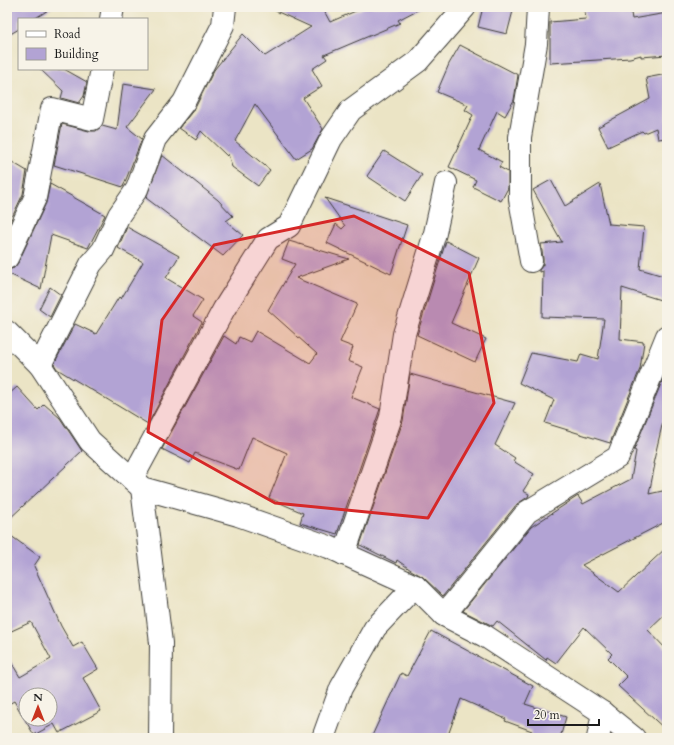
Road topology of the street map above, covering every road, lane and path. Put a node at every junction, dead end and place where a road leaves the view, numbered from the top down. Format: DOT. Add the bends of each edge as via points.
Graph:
graph roads {
  1 [pos="113,7"];
  2 [pos="225,7"];
  3 [pos="465,7"];
  4 [pos="538,7"];
  5 [pos="111,18"];
  6 [pos="102,70"];
  7 [pos="446,184"];
  8 [pos="7,258"];
  9 [pos="531,261"];
  10 [pos="7,332"];
  11 [pos="667,336"];
  12 [pos="40,365"];
  13 [pos="137,484"];
  14 [pos="344,554"];
  15 [pos="415,586"];
  16 [pos="444,615"];
  17 [pos="603,713"];
  18 [pos="160,738"];
  19 [pos="323,738"];
  20 [pos="598,738"];
  21 [pos="634,738"];
  1 -- 5 [label="street"];
  2 -- 12 [label="street" via="223,25 188,95 155,139 137,188 118,215 103,250 91,264"];
  3 -- 13 [label="street" via="418,61 351,110 331,139 289,226 268,239 224,309"];
  4 -- 9 [label="street" via="536,44 520,137 520,199"];
  6 -- 8 [label="street" via="92,119 52,109 35,198"];
  7 -- 14 [label="street" via="435,233 404,334 391,417"];
  10 -- 12 [label="street"];
  11 -- 16 [label="street" via="618,457 527,512"];
  12 -- 13 [label="street" via="90,441"];
  13 -- 14 [label="street" via="238,515"];
  13 -- 18 [label="street" via="161,643"];
  14 -- 15 [label="street"];
  15 -- 16 [label="street"];
  15 -- 19 [label="street" via="375,628 341,688"];
  16 -- 17 [label="street" via="485,636"];
  17 -- 20 [label="street"];
  17 -- 21 [label="street"];
}
